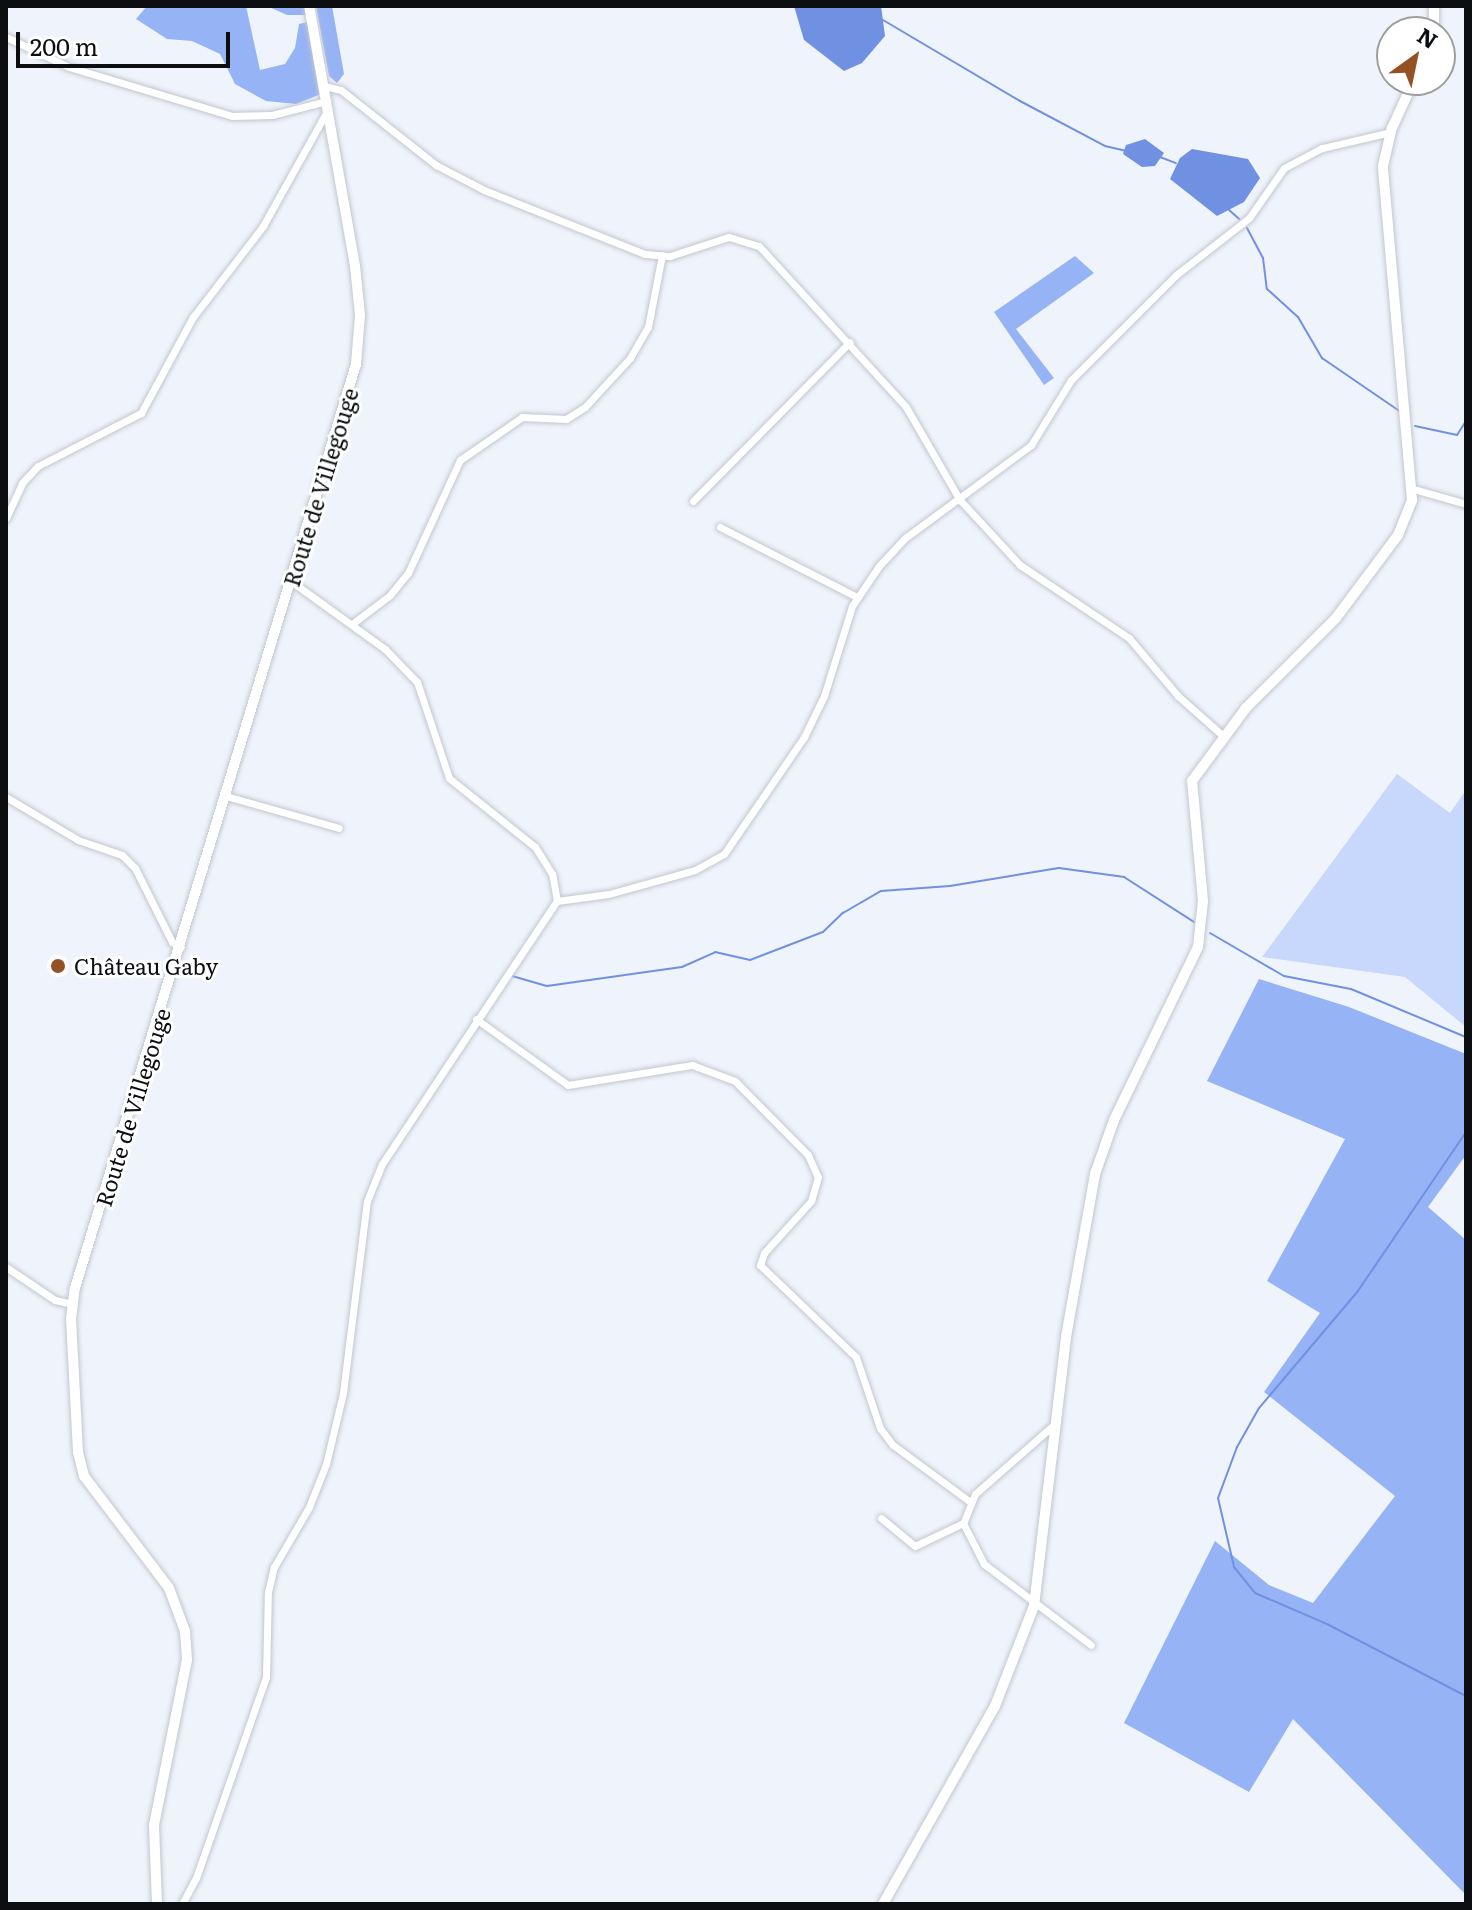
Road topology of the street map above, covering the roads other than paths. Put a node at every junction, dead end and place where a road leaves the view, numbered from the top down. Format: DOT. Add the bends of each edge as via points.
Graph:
graph roads {
  1 [pos="309,6"];
  2 [pos="6,37"];
  3 [pos="324,86"];
  4 [pos="1407,96"];
  5 [pos="327,105"];
  6 [pos="1391,132"];
  7 [pos="662,255"];
  8 [pos="850,342"];
  9 [pos="1414,489"];
  10 [pos="960,500"];
  11 [pos="693,501"];
  12 [pos="1466,504"];
  13 [pos="6,518"];
  14 [pos="720,527"];
  15 [pos="292,582"];
  16 [pos="857,597"];
  17 [pos="352,624"];
  18 [pos="1223,736"];
  19 [pos="226,796"];
  20 [pos="6,797"];
  21 [pos="339,828"];
  22 [pos="557,901"];
  23 [pos="181,947"];
  24 [pos="476,1019"];
  25 [pos="6,1267"];
  26 [pos="73,1304"];
  27 [pos="1057,1422"];
  28 [pos="969,1501"];
  29 [pos="881,1518"];
  30 [pos="963,1523"];
  31 [pos="1034,1606"];
  32 [pos="1091,1645"];
  33 [pos="157,1904"];
  34 [pos="182,1904"];
  35 [pos="883,1904"];
  1 -- 3 [label="street, Route de Villegouge"];
  2 -- 5 [label="street" via="69,67 232,116"];
  3 -- 5 [label="street, Route de Villegouge"];
  3 -- 7 [label="street" via="341,90 436,165 484,190 645,254"];
  4 -- 6 [label="street"];
  5 -- 13 [label="street" via="263,226 205,300 141,413 38,466 22,483"];
  5 -- 15 [label="street, Route de Villegouge" via="355,266 360,333 350,395"];
  6 -- 9 [label="street" via="1384,181"];
  6 -- 10 [label="street" via="1322,148 1284,168 1249,218 1176,275 1071,380 1031,445"];
  7 -- 8 [label="street" via="729,237 749,239"];
  7 -- 17 [label="street" via="648,327 630,358 585,407 566,419 522,417 460,460 408,573 390,595"];
  8 -- 10 [label="street" via="921,427"];
  8 -- 11 [label="street"];
  9 -- 12 [label="street"];
  9 -- 18 [label="street" via="1398,535 1343,608"];
  10 -- 16 [label="street" via="905,538"];
  10 -- 18 [label="street" via="1039,581 1129,638 1178,696"];
  14 -- 16 [label="street"];
  15 -- 17 [label="street"];
  15 -- 19 [label="street, Route de Villegouge"];
  16 -- 22 [label="street" via="815,717 769,794 724,854 695,870 609,894"];
  17 -- 22 [label="street" via="417,682 449,778 535,847 552,874"];
  18 -- 27 [label="street" via="1192,781 1203,901 1198,947 1114,1120 1095,1174"];
  19 -- 21 [label="street"];
  19 -- 23 [label="street, Route de Villegouge"];
  20 -- 23 [label="street" via="78,840 122,855 135,868 172,942"];
  22 -- 24 [label="street"];
  23 -- 26 [label="street, Route de Villegouge"];
  24 -- 28 [label="street" via="568,1085 692,1065 735,1081 808,1155 818,1177 811,1201 764,1253 760,1265 856,1357 880,1428 893,1445"];
  24 -- 34 [label="street" via="382,1164 367,1201 343,1393 326,1464 309,1507 274,1567 268,1592 266,1677 196,1878"];
  25 -- 26 [label="street" via="55,1300"];
  26 -- 33 [label="street, Route de Villegouge" via="78,1452 84,1476 169,1588 185,1631 187,1660 154,1825"];
  27 -- 28 [label="street"];
  27 -- 31 [label="street"];
  28 -- 30 [label="street"];
  29 -- 30 [label="street" via="915,1546"];
  30 -- 31 [label="street" via="984,1564"];
  31 -- 32 [label="street"];
  31 -- 35 [label="street" via="995,1706"];
}
